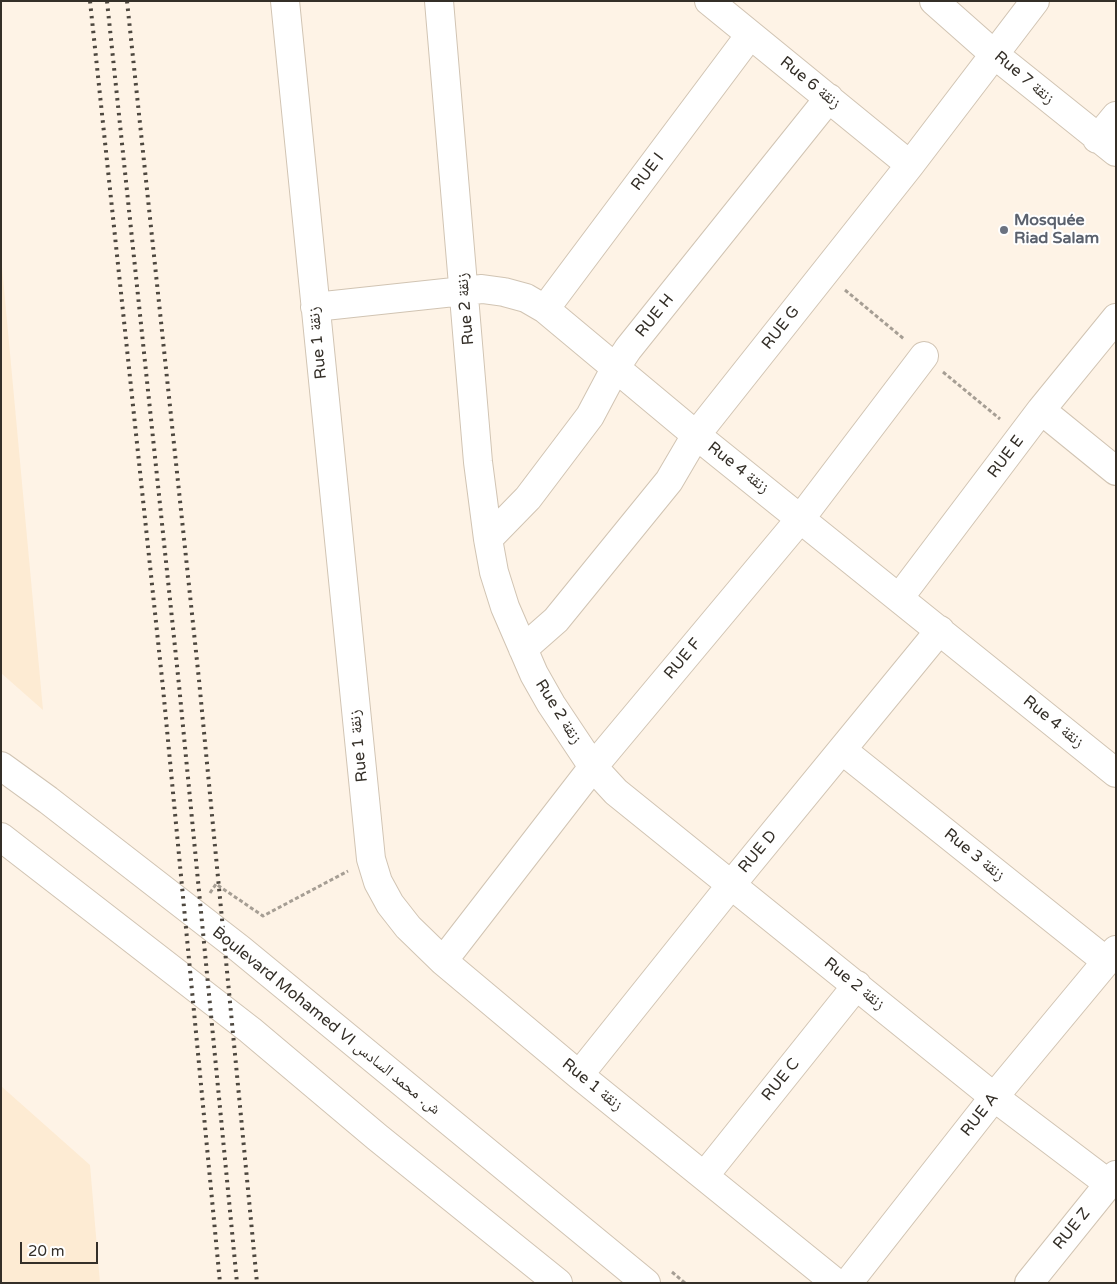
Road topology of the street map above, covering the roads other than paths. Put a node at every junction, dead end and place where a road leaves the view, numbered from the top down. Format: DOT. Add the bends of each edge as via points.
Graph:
graph roads {
  1 [pos="285,1"];
  2 [pos="439,1"];
  3 [pos="709,1"];
  4 [pos="934,1"];
  5 [pos="1035,1"];
  6 [pos="750,34"];
  7 [pos="995,55"];
  8 [pos="829,98"];
  9 [pos="1116,116"];
  10 [pos="1106,146"];
  11 [pos="910,165"];
  12 [pos="464,290"];
  13 [pos="315,307"];
  14 [pos="545,309"];
  15 [pos="1116,319"];
  16 [pos="924,356"];
  17 [pos="616,367"];
  18 [pos="1041,410"];
  19 [pos="696,435"];
  20 [pos="1116,471"];
  21 [pos="801,518"];
  22 [pos="488,539"];
  23 [pos="899,598"];
  24 [pos="940,630"];
  25 [pos="523,649"];
  26 [pos="842,750"];
  27 [pos="1,766"];
  28 [pos="593,767"];
  29 [pos="1116,773"];
  30 [pos="1,837"];
  31 [pos="730,885"];
  32 [pos="1111,955"];
  33 [pos="443,961"];
  34 [pos="857,986"];
  35 [pos="579,1075"];
  36 [pos="994,1097"];
  37 [pos="705,1175"];
  38 [pos="1112,1179"];
  39 [pos="558,1283"];
  40 [pos="646,1283"];
  41 [pos="836,1283"];
  42 [pos="848,1283"];
  43 [pos="1029,1283"];
  1 -- 13 [label="street, Rue 1 زنقة"];
  2 -- 12 [label="street, Rue 2 زنقة"];
  3 -- 6 [label="street, Rue 6 زنقة"];
  4 -- 7 [label="street, Rue 7 زنقة"];
  5 -- 7 [label="street, RUE G"];
  6 -- 8 [label="street, Rue 6 زنقة"];
  6 -- 14 [label="street, RUE I"];
  7 -- 10 [label="street, Rue 7 زنقة"];
  7 -- 11 [label="street, RUE G"];
  8 -- 11 [label="street, Rue 6 زنقة"];
  8 -- 17 [label="street, RUE H"];
  9 -- 10 [label="street"];
  11 -- 19 [label="street, RUE G"];
  12 -- 13 [label="street, Rue 4 زنقة"];
  12 -- 14 [label="street, Rue 4 زنقة" via="504,292 526,298"];
  12 -- 22 [label="street, Rue 2 زنقة" via="478,462"];
  13 -- 33 [label="street, Rue 1 زنقة" via="371,859 390,904"];
  14 -- 17 [label="street, Rue 4 زنقة"];
  15 -- 18 [label="street, RUE E"];
  16 -- 21 [label="street, RUE F"];
  17 -- 19 [label="street, Rue 4 زنقة"];
  17 -- 22 [label="street, RUE H" via="590,416 528,498"];
  18 -- 20 [label="street"];
  18 -- 23 [label="street, RUE E"];
  19 -- 21 [label="street, Rue 4 زنقة"];
  19 -- 25 [label="street, RUE G" via="669,481 556,620"];
  21 -- 23 [label="street, Rue 4 زنقة"];
  21 -- 28 [label="street, RUE F"];
  22 -- 25 [label="street, Rue 2 زنقة" via="505,607"];
  23 -- 24 [label="street, Rue 4 زنقة"];
  24 -- 26 [label="street, RUE D"];
  24 -- 29 [label="street, Rue 4 زنقة"];
  25 -- 28 [label="street, Rue 2 زنقة" via="551,704"];
  26 -- 31 [label="street, RUE D"];
  26 -- 32 [label="street, Rue 3 زنقة"];
  27 -- 40 [label="street, Boulevard Mohamed VI ش. محمد السادس" via="240,949"];
  28 -- 31 [label="street, Rue 2 زنقة" via="616,792"];
  28 -- 33 [label="street, RUE F"];
  30 -- 39 [label="street" via="250,1030"];
  31 -- 34 [label="street, Rue 2 زنقة"];
  31 -- 35 [label="street, RUE D"];
  32 -- 36 [label="street, RUE A"];
  33 -- 35 [label="street, Rue 1 زنقة"];
  34 -- 36 [label="street, Rue 2 زنقة"];
  34 -- 37 [label="street, RUE C"];
  35 -- 37 [label="street, Rue 1 زنقة"];
  36 -- 38 [label="street, Rue 2 زنقة"];
  36 -- 42 [label="street, RUE A"];
  37 -- 41 [label="street, Rue 1 زنقة"];
  38 -- 43 [label="street, RUE Z"];
}
